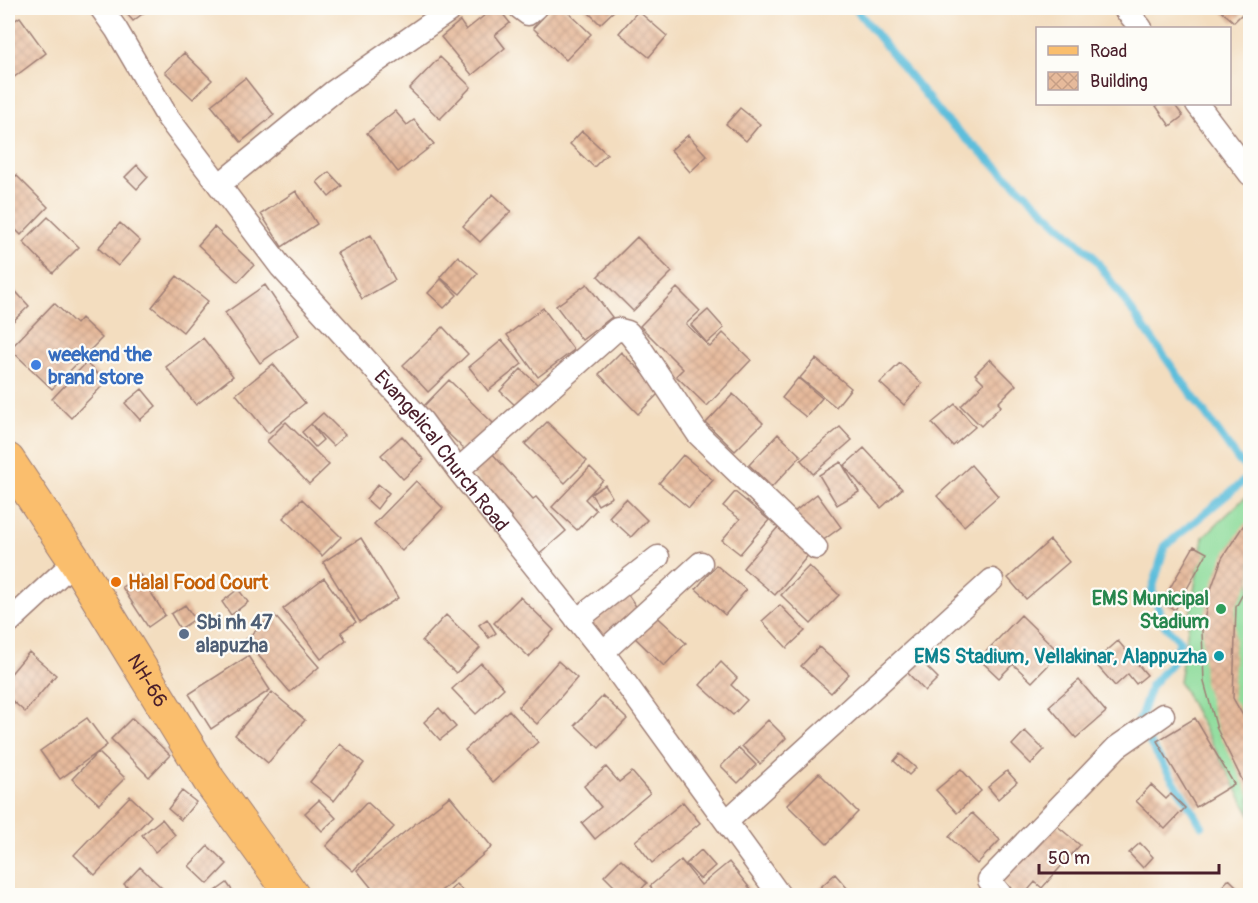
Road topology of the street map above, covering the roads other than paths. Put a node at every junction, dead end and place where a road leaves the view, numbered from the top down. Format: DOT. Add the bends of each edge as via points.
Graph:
graph roads {
  1 [pos="101,8"];
  2 [pos="453,8"];
  3 [pos="520,8"];
  4 [pos="535,8"];
  5 [pos="1198,105"];
  6 [pos="1251,174"];
  7 [pos="219,185"];
  8 [pos="8,460"];
  9 [pos="458,470"];
  10 [pos="816,548"];
  11 [pos="658,557"];
  12 [pos="75,561"];
  13 [pos="701,563"];
  14 [pos="992,580"];
  15 [pos="577,620"];
  16 [pos="8,623"];
  17 [pos="603,652"];
  18 [pos="1163,715"];
  19 [pos="727,821"];
  20 [pos="293,896"];
  21 [pos="780,896"];
  22 [pos="1002,896"];
  1 -- 7 [label="street, Evangelical Church Road" via="168,118"];
  2 -- 7 [label="street" via="333,92"];
  3 -- 4 [label="street" via="528,14"];
  5 -- 6 [label="street"];
  7 -- 9 [label="street, Evangelical Church Road" via="281,267 422,421"];
  8 -- 12 [label="main road, NH-66"];
  9 -- 10 [label="street" via="617,329 628,332 639,346 698,434"];
  9 -- 15 [label="street, Evangelical Church Road"];
  11 -- 15 [label="street"];
  12 -- 16 [label="street"];
  12 -- 20 [label="main road, NH-66" via="210,780"];
  13 -- 17 [label="street"];
  14 -- 19 [label="street"];
  15 -- 17 [label="street, Evangelical Church Road"];
  17 -- 19 [label="street, Evangelical Church Road"];
  18 -- 22 [label="street" via="1117,747 989,880"];
  19 -- 21 [label="street, Evangelical Church Road"];
}
